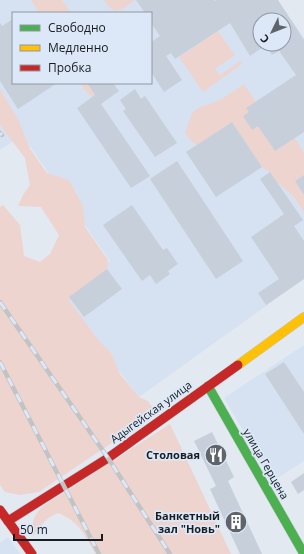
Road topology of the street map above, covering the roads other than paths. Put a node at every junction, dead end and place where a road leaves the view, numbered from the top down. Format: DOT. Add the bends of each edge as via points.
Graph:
graph roads {
  1 [pos="304,317"];
  2 [pos="208,386"];
  3 [pos="0,510"];
  4 [pos="8,521"];
  5 [pos="32,554"];
  6 [pos="304,554"];
  1 -- 2 [label="main road, Адыгейская улица"];
  2 -- 4 [label="main road, Адыгейская улица" via="108,458"];
  2 -- 6 [label="main road, улица Герцена"];
  3 -- 4 [label="main road"];
  4 -- 5 [label="main road"];
}
